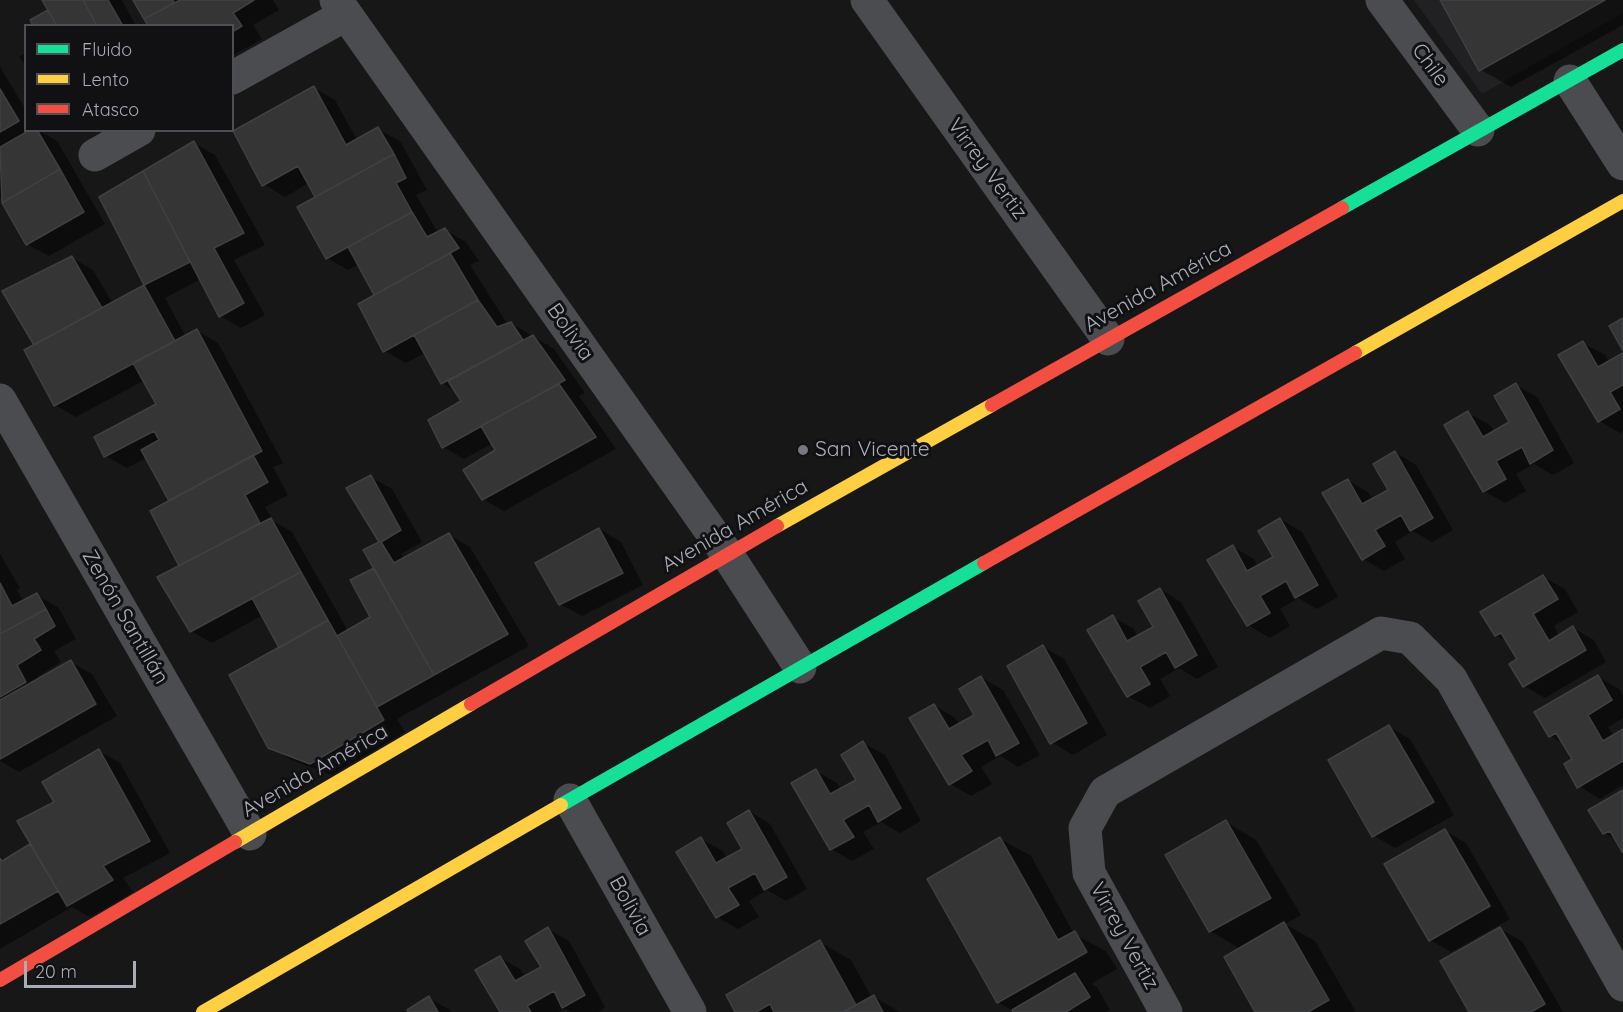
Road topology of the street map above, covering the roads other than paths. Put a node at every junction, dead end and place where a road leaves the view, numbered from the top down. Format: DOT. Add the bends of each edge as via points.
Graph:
graph roads {
  1 [pos="867,0"];
  2 [pos="1382,0"];
  3 [pos="340,7"];
  4 [pos="1623,50"];
  5 [pos="234,77"];
  6 [pos="1570,81"];
  7 [pos="1478,130"];
  8 [pos="135,132"];
  9 [pos="95,155"];
  10 [pos="1623,164"];
  11 [pos="1623,201"];
  12 [pos="1108,339"];
  13 [pos="0,400"];
  14 [pos="727,554"];
  15 [pos="800,667"];
  16 [pos="570,800"];
  17 [pos="250,834"];
  18 [pos="0,980"];
  19 [pos="1623,985"];
  20 [pos="203,1012"];
  21 [pos="690,1012"];
  22 [pos="1166,1012"];
  1 -- 12 [label="street, Virrey Vertiz"];
  2 -- 7 [label="street, Chile"];
  3 -- 5 [label="street"];
  3 -- 14 [label="street, Bolivia"];
  4 -- 6 [label="main road, Avenida América"];
  6 -- 7 [label="main road, Avenida América"];
  6 -- 10 [label="street"];
  7 -- 12 [label="main road, Avenida América"];
  8 -- 9 [label="street"];
  11 -- 15 [label="main road"];
  12 -- 14 [label="main road, Avenida América"];
  13 -- 17 [label="street, Zenón Santillán"];
  14 -- 15 [label="street, Bolivia"];
  14 -- 17 [label="main road, Avenida América"];
  15 -- 16 [label="main road"];
  16 -- 20 [label="main road"];
  16 -- 21 [label="street, Bolivia"];
  17 -- 18 [label="main road, Avenida América"];
  19 -- 22 [label="street, Virrey Vertiz" via="1451,679 1410,638 1381,633 1105,792 1085,828 1089,873"];
}
